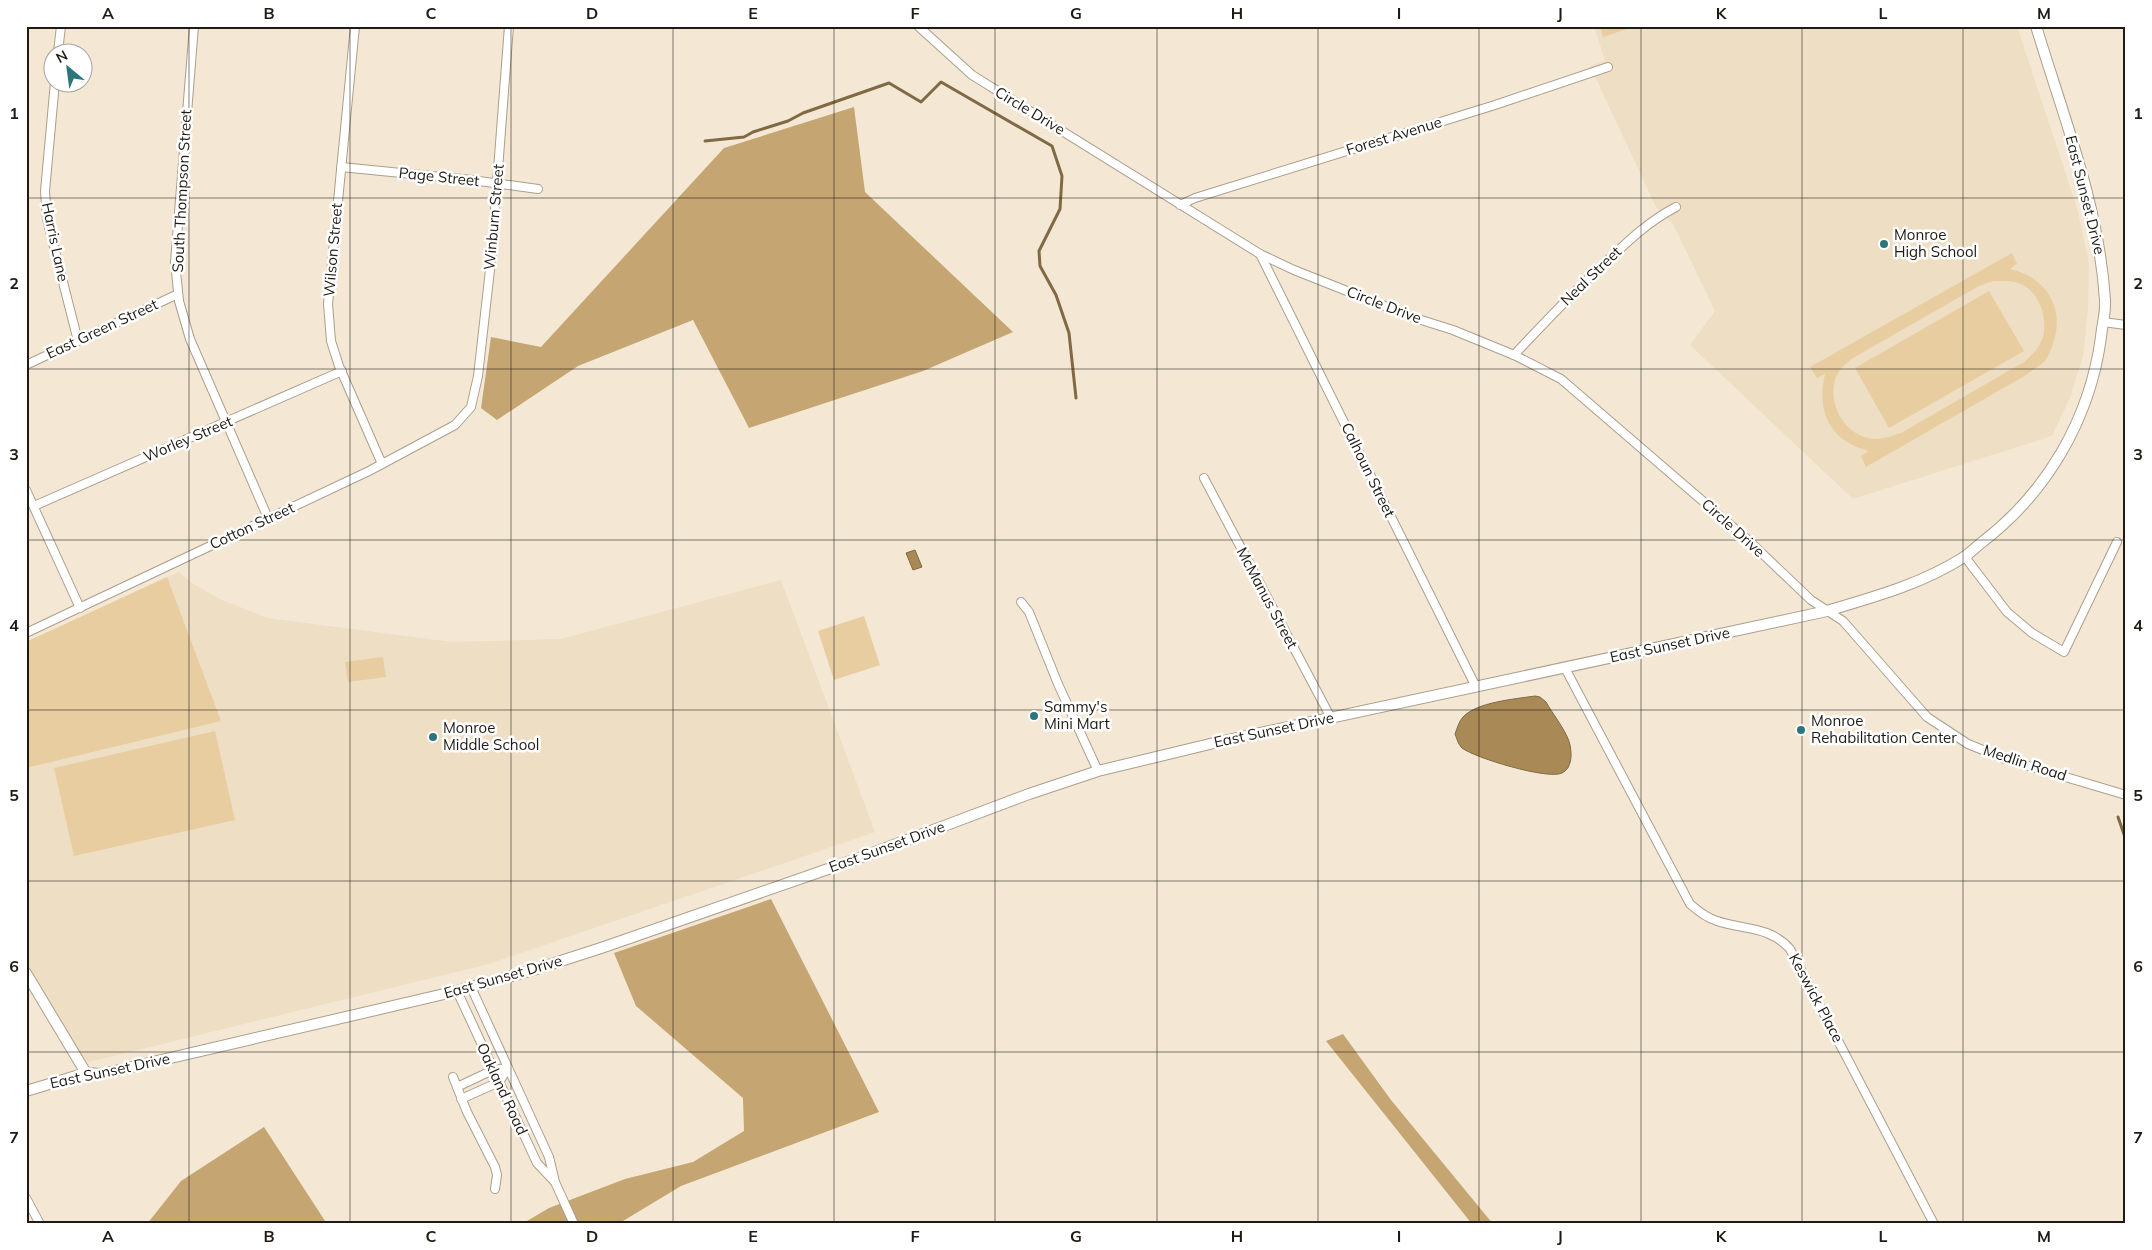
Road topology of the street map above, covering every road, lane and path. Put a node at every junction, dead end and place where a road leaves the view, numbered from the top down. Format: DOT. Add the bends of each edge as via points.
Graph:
graph roads {
  1 [pos="61,26"];
  2 [pos="194,26"];
  3 [pos="355,26"];
  4 [pos="510,26"];
  5 [pos="918,26"];
  6 [pos="2036,26"];
  7 [pos="59,42"];
  8 [pos="1608,67"];
  9 [pos="54,92"];
  10 [pos="341,167"];
  11 [pos="496,183"];
  12 [pos="538,188"];
  13 [pos="1180,205"];
  14 [pos="1676,207"];
  15 [pos="1260,254"];
  16 [pos="178,294"];
  17 [pos="2103,322"];
  18 [pos="2126,325"];
  19 [pos="78,341"];
  20 [pos="1514,355"];
  21 [pos="26,364"];
  22 [pos="342,371"];
  23 [pos="471,407"];
  24 [pos="226,422"];
  25 [pos="382,464"];
  26 [pos="1204,478"];
  27 [pos="26,490"];
  28 [pos="34,506"];
  29 [pos="268,518"];
  30 [pos="2117,542"];
  31 [pos="1965,557"];
  32 [pos="1021,602"];
  33 [pos="80,608"];
  34 [pos="1827,611"];
  35 [pos="26,633"];
  36 [pos="1565,668"];
  37 [pos="1476,687"];
  38 [pos="1331,718"];
  39 [pos="1098,771"];
  40 [pos="2126,795"];
  41 [pos="26,973"];
  42 [pos="471,987"];
  43 [pos="457,991"];
  44 [pos="508,1068"];
  45 [pos="493,1070"];
  46 [pos="86,1073"];
  47 [pos="453,1077"];
  48 [pos="499,1082"];
  49 [pos="457,1087"];
  50 [pos="26,1091"];
  51 [pos="461,1099"];
  52 [pos="555,1182"];
  53 [pos="495,1189"];
  54 [pos="26,1198"];
  55 [pos="40,1224"];
  56 [pos="574,1224"];
  57 [pos="1934,1224"];
  1 -- 7 [label="street"];
  2 -- 16 [label="street, South Thompson Street" via="175,262"];
  3 -- 10 [label="street, Wilson Street"];
  4 -- 11 [label="street, Winburn Street"];
  5 -- 13 [label="street, Circle Drive" via="972,75"];
  6 -- 17 [label="street, East Sunset Drive" via="2097,232 2105,302"];
  8 -- 13 [label="street, Forest Avenue"];
  9 -- 19 [label="street, Harris Lane" via="45,191 47,219"];
  10 -- 11 [label="street, Page Street"];
  10 -- 22 [label="street, Wilson Street" via="328,304 331,341"];
  11 -- 12 [label="street, Page Street"];
  11 -- 23 [label="street, Winburn Street" via="491,261 478,376"];
  13 -- 15 [label="street, Circle Drive"];
  14 -- 20 [label="street, Neal Street" via="1634,236 1567,298"];
  15 -- 20 [label="street, Circle Drive"];
  15 -- 37 [label="street, Calhoun Street"];
  16 -- 19 [label="street, East Green Street"];
  16 -- 24 [label="street, South Thompson Street" via="190,339"];
  17 -- 18 [label="street"];
  17 -- 31 [label="street, East Sunset Drive" via="2097,368 2090,392 2057,461 2019,511"];
  19 -- 21 [label="street, East Green Street"];
  20 -- 34 [label="street, Circle Drive" via="1561,380 1581,396"];
  22 -- 24 [label="street, Worley Street"];
  22 -- 25 [label="street, Wilson Street"];
  23 -- 25 [label="street, Cotton Street" via="455,425"];
  24 -- 28 [label="street, Worley Street"];
  24 -- 29 [label="street, South Thompson Street"];
  25 -- 29 [label="street, Cotton Street"];
  26 -- 38 [label="street, McManus Street"];
  27 -- 28 [label="street"];
  28 -- 33 [label="street"];
  29 -- 33 [label="street, Cotton Street"];
  30 -- 31 [label="street" via="2064,652 2032,633 2007,612"];
  31 -- 34 [label="street, East Sunset Drive" via="1912,583"];
  32 -- 39 [label="street" via="1030,612 1058,684"];
  33 -- 35 [label="street, Cotton Street"];
  34 -- 36 [label="street, East Sunset Drive"];
  34 -- 40 [label="street, Medlin Road" via="1843,621 1927,717 1968,744 2005,759"];
  36 -- 37 [label="street, East Sunset Drive"];
  36 -- 57 [label="street, Keswick Place" via="1690,904 1717,921 1750,927 1781,938 1790,949"];
  37 -- 38 [label="street, East Sunset Drive"];
  38 -- 39 [label="street, East Sunset Drive"];
  39 -- 42 [label="street, East Sunset Drive" via="613,944"];
  41 -- 46 [label="street"];
  42 -- 43 [label="street, East Sunset Drive"];
  42 -- 44 [label="street, Oakland Road"];
  43 -- 45 [label="street, Oakland Road"];
  43 -- 46 [label="street, East Sunset Drive" via="102,1074"];
  44 -- 45 [label="street"];
  44 -- 48 [label="street"];
  44 -- 52 [label="street, Oakland Road" via="549,1157"];
  45 -- 48 [label="street, Oakland Road"];
  45 -- 49 [label="street"];
  46 -- 50 [label="street, East Sunset Drive"];
  47 -- 49 [label="street"];
  48 -- 51 [label="street"];
  48 -- 52 [label="street, Oakland Road" via="537,1163"];
  49 -- 51 [label="street"];
  51 -- 53 [label="street" via="495,1167"];
  52 -- 56 [label="street, Oakland Road"];
  54 -- 55 [label="street"];
}
